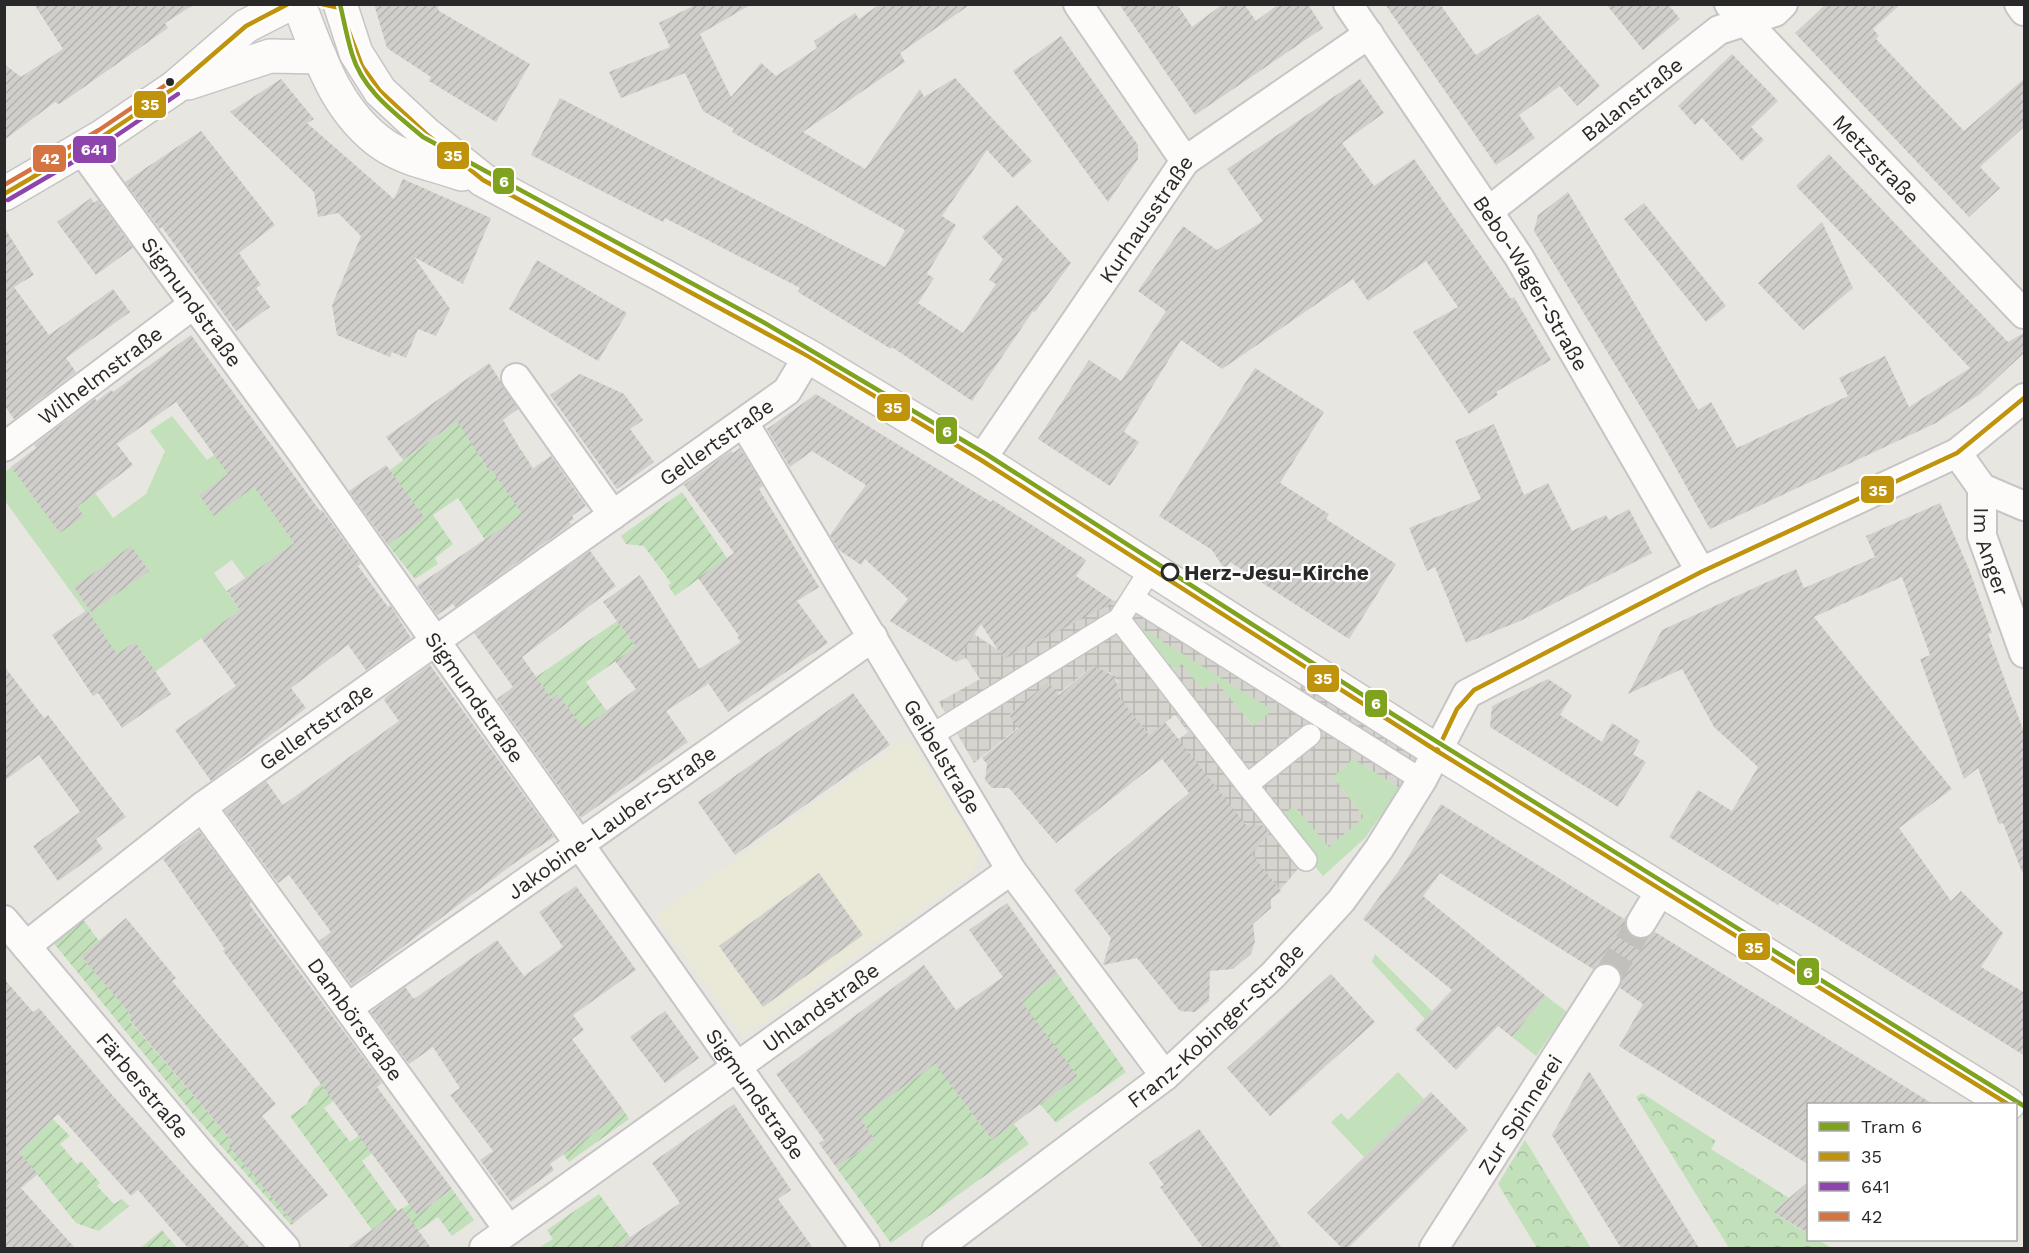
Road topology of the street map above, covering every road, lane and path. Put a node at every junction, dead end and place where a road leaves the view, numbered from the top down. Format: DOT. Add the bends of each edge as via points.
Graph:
graph roads {
  1 [pos="289,4"];
  2 [pos="300,4"];
  3 [pos="1078,4"];
  4 [pos="1348,4"];
  5 [pos="1783,4"];
  6 [pos="2019,4"];
  7 [pos="340,6"];
  8 [pos="2025,11"];
  9 [pos="1738,13"];
  10 [pos="1369,34"];
  11 [pos="320,57"];
  12 [pos="174,88"];
  13 [pos="81,149"];
  14 [pos="1185,161"];
  15 [pos="483,180"];
  16 [pos="4,194"];
  17 [pos="1490,210"];
  18 [pos="195,304"];
  19 [pos="2025,314"];
  20 [pos="808,356"];
  21 [pos="516,378"];
  22 [pos="2025,398"];
  23 [pos="744,423"];
  24 [pos="4,447"];
  25 [pos="1957,453"];
  26 [pos="981,460"];
  27 [pos="1982,488"];
  28 [pos="2025,506"];
  29 [pos="613,515"];
  30 [pos="1151,569"];
  31 [pos="1701,572"];
  32 [pos="1132,598"];
  33 [pos="1119,619"];
  34 [pos="873,637"];
  35 [pos="436,641"];
  36 [pos="2025,652"];
  37 [pos="1317,729"];
  38 [pos="932,735"];
  39 [pos="1437,751"];
  40 [pos="1422,780"];
  41 [pos="1247,784"];
  42 [pos="202,807"];
  43 [pos="578,845"];
  44 [pos="1306,860"];
  45 [pos="1011,870"];
  46 [pos="1662,888"];
  47 [pos="4,920"];
  48 [pos="1641,923"];
  49 [pos="26,946"];
  50 [pos="1606,979"];
  51 [pos="349,1007"];
  52 [pos="735,1068"];
  53 [pos="1165,1076"];
  54 [pos="2006,1103"];
  55 [pos="510,1230"];
  56 [pos="285,1248"];
  57 [pos="484,1248"];
  58 [pos="865,1248"];
  59 [pos="937,1248"];
  60 [pos="1434,1248"];
  1 -- 12 [label="street" via="246,26"];
  2 -- 11 [label="street"];
  3 -- 14 [label="street"];
  4 -- 10 [label="street, Bebo-Wager-Straße"];
  5 -- 9 [label="street, Balanstraße" via="1775,12"];
  6 -- 8 [label="street"];
  7 -- 15 [label="street" via="362,66 380,91 424,133"];
  9 -- 17 [label="street, Balanstraße"];
  9 -- 19 [label="street, Metzstraße"];
  10 -- 14 [label="street, Kurhausstraße"];
  10 -- 17 [label="street, Bebo-Wager-Straße"];
  11 -- 12 [label="street" via="270,56"];
  11 -- 15 [label="street" via="347,108 384,145"];
  12 -- 13 [label="street"];
  13 -- 16 [label="street"];
  13 -- 18 [label="street, Sigmundstraße"];
  14 -- 26 [label="street, Kurhausstraße"];
  15 -- 20 [label="street"];
  17 -- 31 [label="street, Bebo-Wager-Straße" via="1551,308"];
  18 -- 24 [label="street, Wilhelmstraße"];
  18 -- 35 [label="street, Sigmundstraße"];
  20 -- 23 [label="street, Gellertstraße" via="788,391"];
  20 -- 26 [label="street"];
  21 -- 29 [label="street"];
  22 -- 25 [label="street, Franz-Kobinger-Straße"];
  23 -- 29 [label="street, Gellertstraße"];
  23 -- 34 [label="street, Geibelstraße"];
  25 -- 27 [label="street, Im Anger"];
  25 -- 31 [label="street, Franz-Kobinger-Straße"];
  26 -- 30 [label="street"];
  27 -- 28 [label="street"];
  27 -- 36 [label="street, Im Anger" via="1982,536"];
  29 -- 35 [label="street, Gellertstraße"];
  30 -- 32 [label="street"];
  30 -- 39 [label="street"];
  31 -- 39 [label="street, Franz-Kobinger-Straße" via="1467,694"];
  32 -- 33 [label="street"];
  32 -- 37 [label="street" via="1296,696"];
  33 -- 38 [label="street"];
  33 -- 41 [label="street"];
  34 -- 38 [label="street, Geibelstraße"];
  34 -- 43 [label="street, Jakobine-Lauber-Straße"];
  35 -- 42 [label="street, Gellertstraße"];
  35 -- 43 [label="street, Sigmundstraße"];
  37 -- 40 [label="street"];
  37 -- 41 [label="street"];
  38 -- 45 [label="street, Geibelstraße"];
  39 -- 40 [label="street, Franz-Kobinger-Straße"];
  39 -- 46 [label="street"];
  40 -- 53 [label="street, Franz-Kobinger-Straße" via="1341,901 1273,975"];
  41 -- 44 [label="street"];
  42 -- 49 [label="street, Gellertstraße"];
  42 -- 51 [label="street, Dambörstraße"];
  43 -- 51 [label="street, Jakobine-Lauber-Straße"];
  43 -- 52 [label="street, Sigmundstraße"];
  45 -- 52 [label="street, Uhlandstraße"];
  45 -- 53 [label="street, Geibelstraße"];
  46 -- 48 [label="street"];
  46 -- 54 [label="street"];
  47 -- 49 [label="street, Färberstraße"];
  49 -- 56 [label="street, Färberstraße"];
  50 -- 60 [label="street, Zur Spinnerei"];
  51 -- 55 [label="street, Dambörstraße"];
  52 -- 55 [label="street, Uhlandstraße"];
  52 -- 58 [label="street, Sigmundstraße"];
  53 -- 59 [label="street, Franz-Kobinger-Straße"];
  55 -- 57 [label="street, Uhlandstraße"];
}
